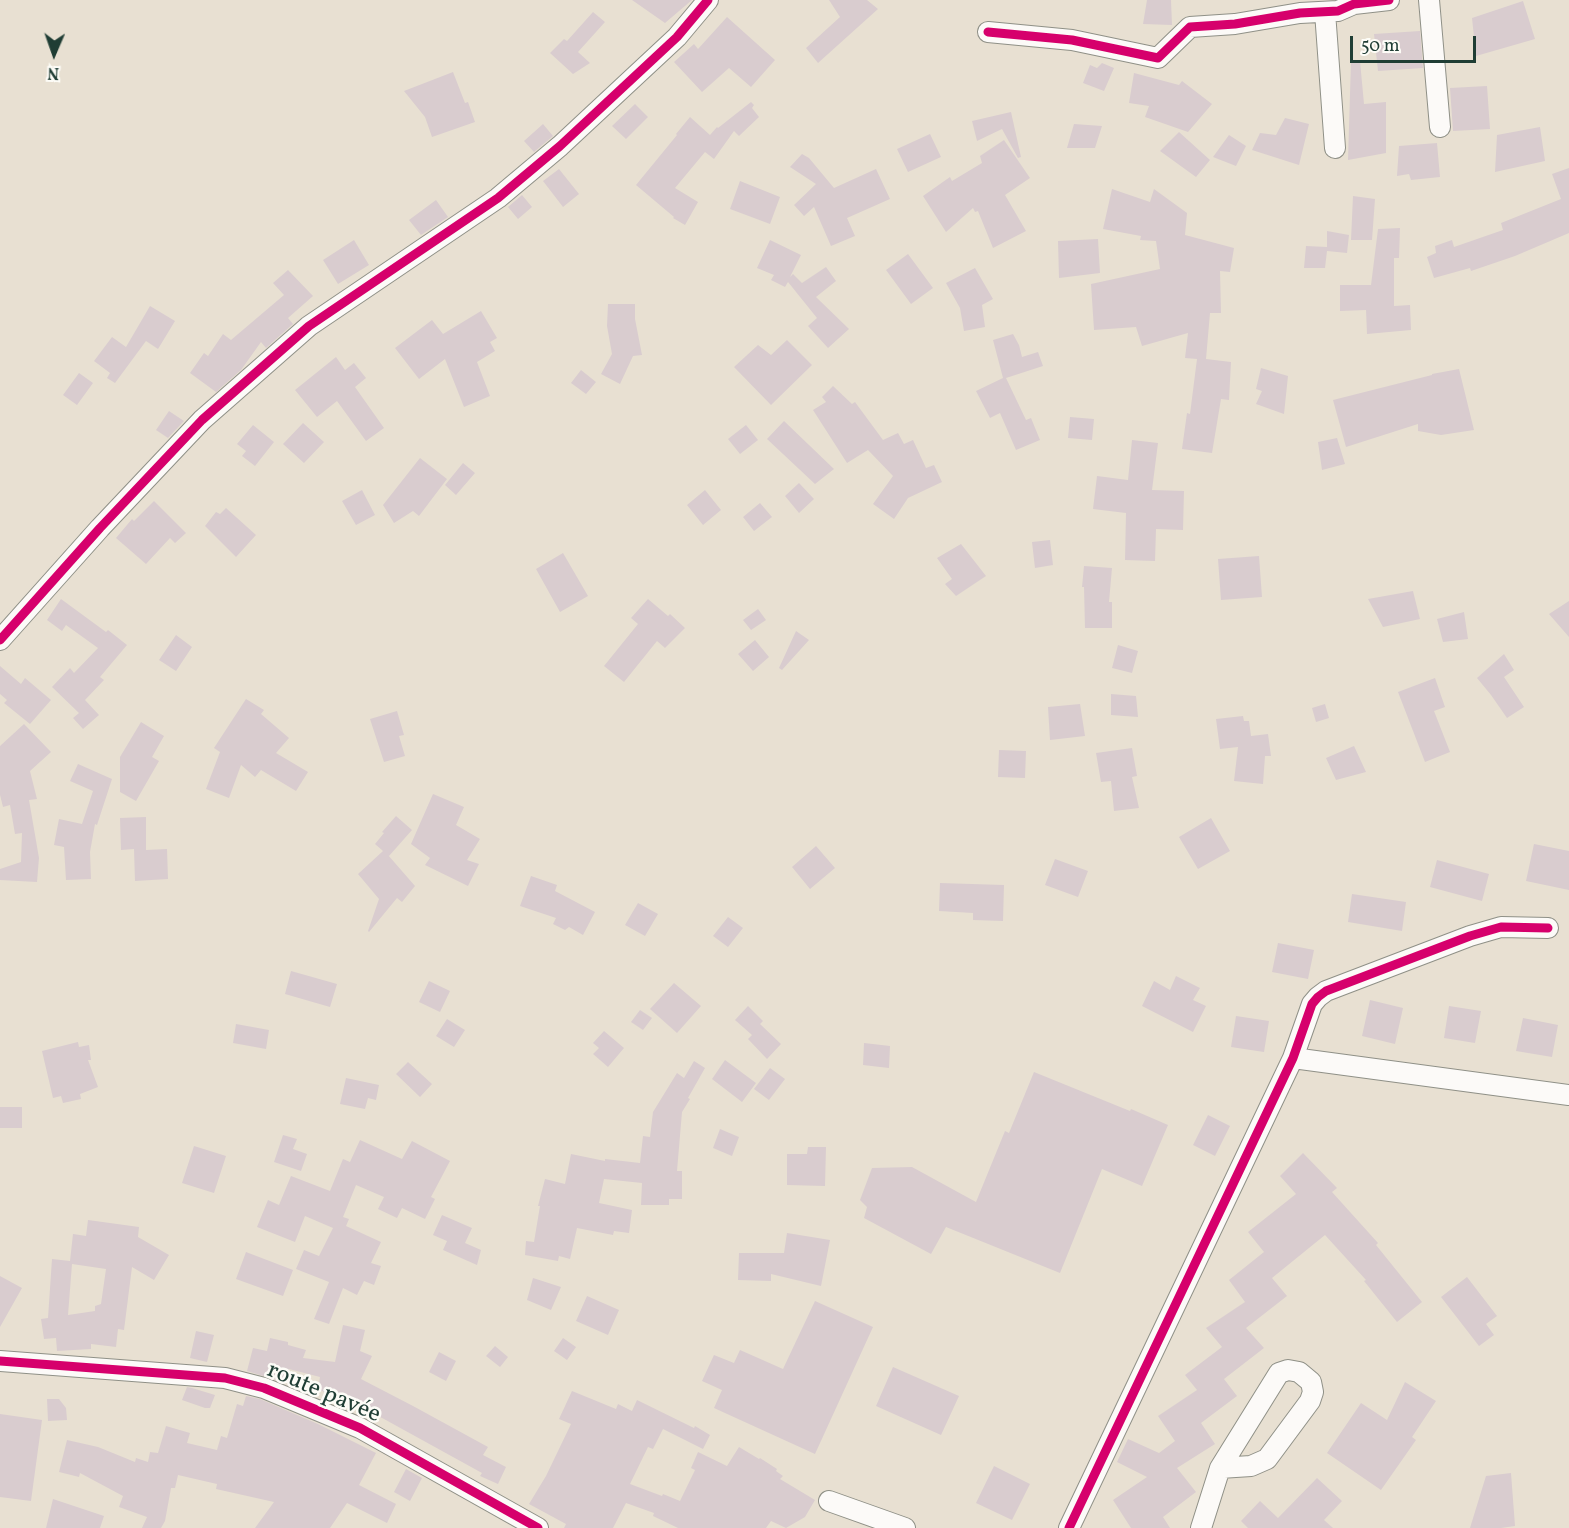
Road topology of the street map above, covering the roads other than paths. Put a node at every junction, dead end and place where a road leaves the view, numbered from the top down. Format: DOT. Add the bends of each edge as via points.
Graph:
graph roads {
  1 [pos="708,0"];
  2 [pos="1389,0"];
  3 [pos="1429,0"];
  4 [pos="1325,12"];
  5 [pos="988,32"];
  6 [pos="1440,127"];
  7 [pos="1335,148"];
  8 [pos="0,640"];
  9 [pos="1548,928"];
  10 [pos="1293,1058"];
  11 [pos="1569,1095"];
  12 [pos="0,1362"];
  13 [pos="1221,1468"];
  14 [pos="829,1501"];
  15 [pos="538,1528"];
  16 [pos="905,1528"];
  17 [pos="1069,1528"];
  18 [pos="1201,1528"];
  1 -- 8 [label="street" via="669,44 498,198 309,326 202,420"];
  2 -- 4 [label="street"];
  3 -- 6 [label="street"];
  4 -- 5 [label="street" via="1190,27 1158,58 1071,40"];
  4 -- 7 [label="street"];
  9 -- 10 [label="street" via="1502,927 1470,936 1326,991 1312,1004"];
  10 -- 11 [label="street"];
  10 -- 17 [label="street"];
  12 -- 15 [label="street, route pavée" via="225,1378 264,1388 360,1428"];
  13 -- 13 [label="street" via="1279,1373 1299,1372 1311,1382 1310,1401 1267,1459 1251,1466"];
  13 -- 18 [label="street"];
  14 -- 16 [label="street"];
}
